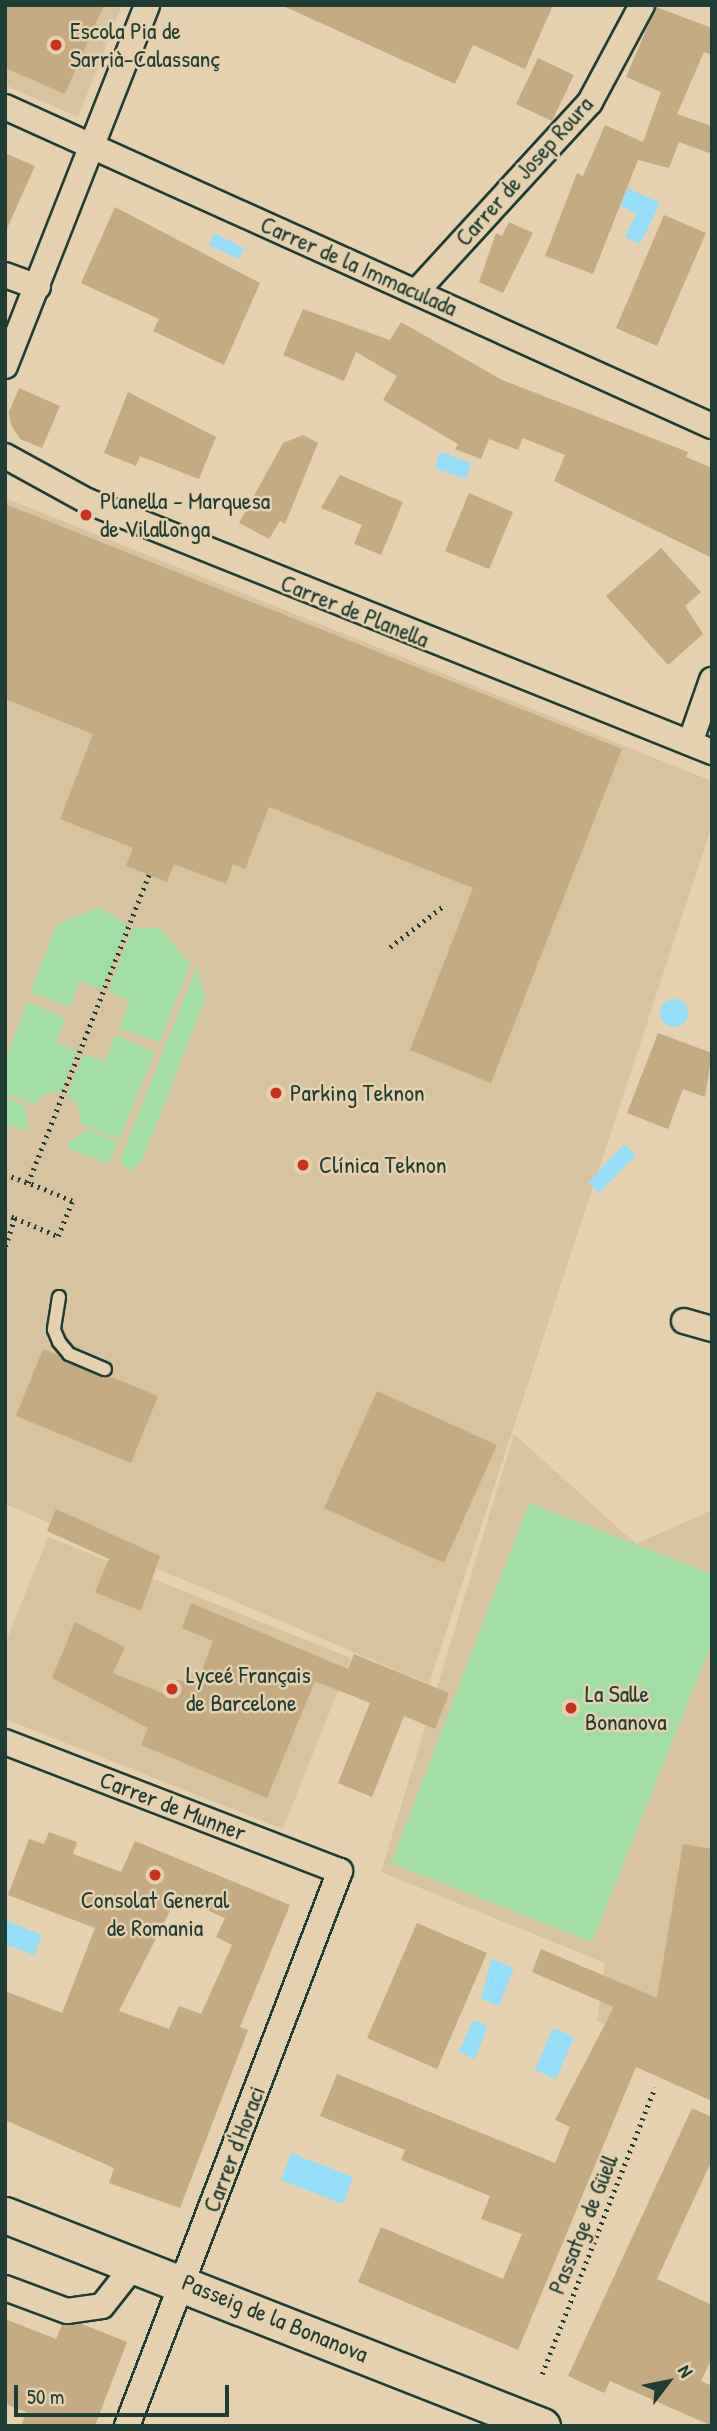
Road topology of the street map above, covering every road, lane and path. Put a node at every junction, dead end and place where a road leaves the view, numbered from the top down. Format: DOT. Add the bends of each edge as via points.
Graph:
graph roads {
  1 [pos="147,5"];
  2 [pos="642,5"];
  3 [pos="5,107"];
  4 [pos="95,147"];
  5 [pos="5,275"];
  6 [pos="38,287"];
  7 [pos="416,292"];
  8 [pos="5,366"];
  9 [pos="712,426"];
  10 [pos="5,456"];
  11 [pos="712,680"];
  12 [pos="701,747"];
  13 [pos="149,876"];
  14 [pos="442,907"];
  15 [pos="390,947"];
  16 [pos="5,1174"];
  17 [pos="28,1183"];
  18 [pos="5,1214"];
  19 [pos="15,1218"];
  20 [pos="5,1249"];
  21 [pos="59,1297"];
  22 [pos="684,1321"];
  23 [pos="712,1329"];
  24 [pos="105,1369"];
  25 [pos="5,1742"];
  26 [pos="340,1871"];
  27 [pos="655,2087"];
  28 [pos="5,2215"];
  29 [pos="136,2263"];
  30 [pos="184,2280"];
  31 [pos="5,2288"];
  32 [pos="542,2374"];
  33 [pos="496,2418"];
  34 [pos="127,2426"];
  35 [pos="542,2426"];
  1 -- 4 [label="street"];
  2 -- 7 [label="street, Carrer de Josep Roura" via="590,102"];
  3 -- 4 [label="street, Carrer de la Immaculada"];
  4 -- 6 [label="street"];
  4 -- 7 [label="street, Carrer de la Immaculada"];
  5 -- 6 [label="street"];
  6 -- 8 [label="street"];
  7 -- 9 [label="street, Carrer de la Immaculada"];
  10 -- 12 [label="street, Carrer de Planella" via="87,501"];
  11 -- 12 [label="street"];
  13 -- 17 [label="path"];
  14 -- 15 [label="path"];
  16 -- 17 [label="path"];
  17 -- 19 [label="path" via="72,1202 58,1236"];
  18 -- 19 [label="path"];
  19 -- 20 [label="path"];
  21 -- 24 [label="lane" via="54,1330 59,1342 69,1354"];
  22 -- 23 [label="street"];
  25 -- 26 [label="street, Carrer de Munner"];
  26 -- 30 [label="street, Carrer d'Horaci"];
  27 -- 32 [label="path, Passatge de Güell"];
  28 -- 29 [label="street, Passeig de la Bonanova"];
  29 -- 30 [label="street, Passeig de la Bonanova"];
  29 -- 31 [label="street" via="102,2306 67,2311"];
  30 -- 33 [label="street, Passeig de la Bonanova"];
  30 -- 34 [label="street, Carrer d'Horaci"];
  33 -- 35 [label="street, Passeig de la Bonanova"];
}
